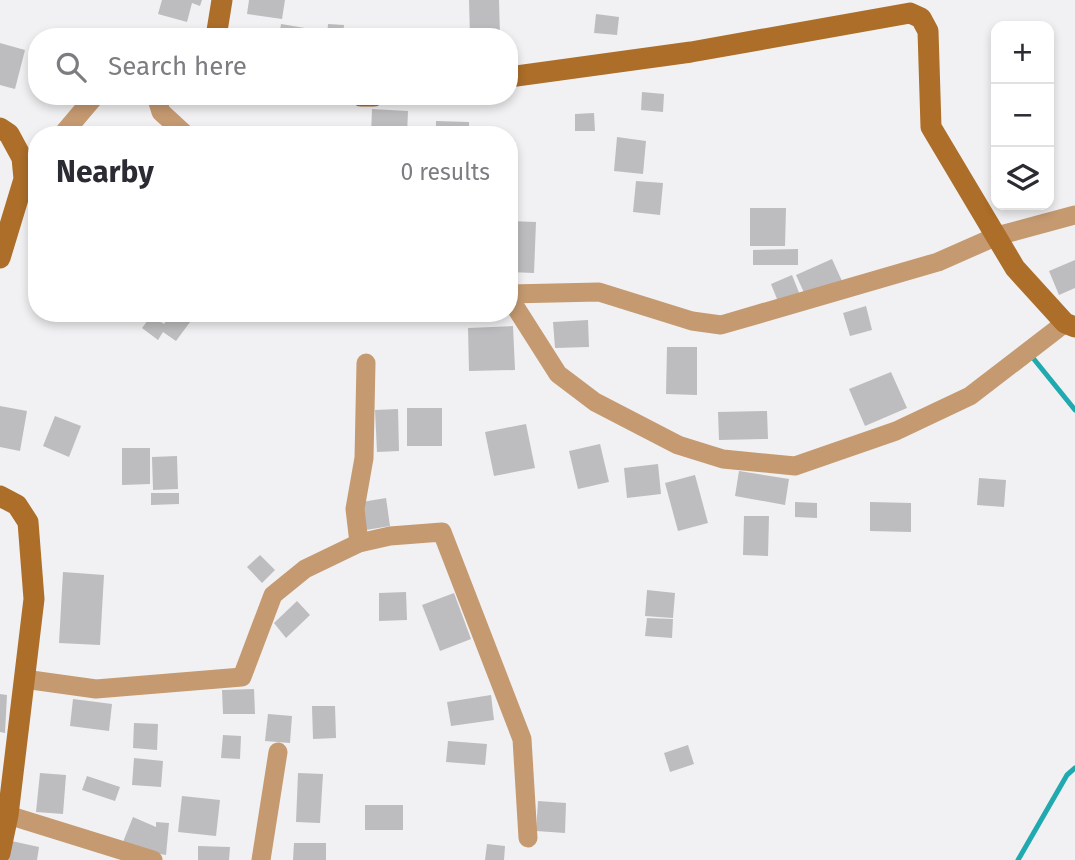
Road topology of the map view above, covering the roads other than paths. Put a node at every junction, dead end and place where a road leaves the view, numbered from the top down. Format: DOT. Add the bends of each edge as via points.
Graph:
graph roads {
  1 [pos="222,0"];
  2 [pos="217,28"];
  3 [pos="518,76"];
  4 [pos="87,105"];
  5 [pos="159,105"];
  6 [pos="70,126"];
  7 [pos="176,126"];
  8 [pos="0,128"];
  9 [pos="28,168"];
  10 [pos="28,178"];
  11 [pos="1075,215"];
  12 [pos="997,236"];
  13 [pos="0,258"];
  14 [pos="518,295"];
  15 [pos="518,310"];
  16 [pos="1070,325"];
  17 [pos="366,363"];
  18 [pos="0,496"];
  19 [pos="359,543"];
  20 [pos="24,679"];
  21 [pos="278,752"];
  22 [pos="8,815"];
  23 [pos="528,838"];
  24 [pos="0,853"];
  25 [pos="153,860"];
  26 [pos="261,860"];
  1 -- 2 [label="street"];
  3 -- 12 [label="street" via="691,52 910,13 921,18 928,30 931,127"];
  4 -- 6 [label="street"];
  5 -- 7 [label="street"];
  8 -- 9 [label="street" via="9,134"];
  10 -- 13 [label="street"];
  11 -- 12 [label="street"];
  12 -- 14 [label="street" via="938,262 721,325 691,321 599,292"];
  12 -- 16 [label="street" via="1015,268"];
  15 -- 16 [label="street" via="558,374 595,402 678,445 723,459 795,466 896,430 970,396"];
  17 -- 19 [label="street" via="364,458 355,509"];
  18 -- 20 [label="street" via="17,505 28,522 34,599"];
  19 -- 20 [label="street" via="305,569 272,595 242,677 96,688"];
  19 -- 23 [label="street" via="442,532 522,739"];
  20 -- 22 [label="street"];
  21 -- 26 [label="street"];
  22 -- 24 [label="street"];
  22 -- 25 [label="street"];
}
